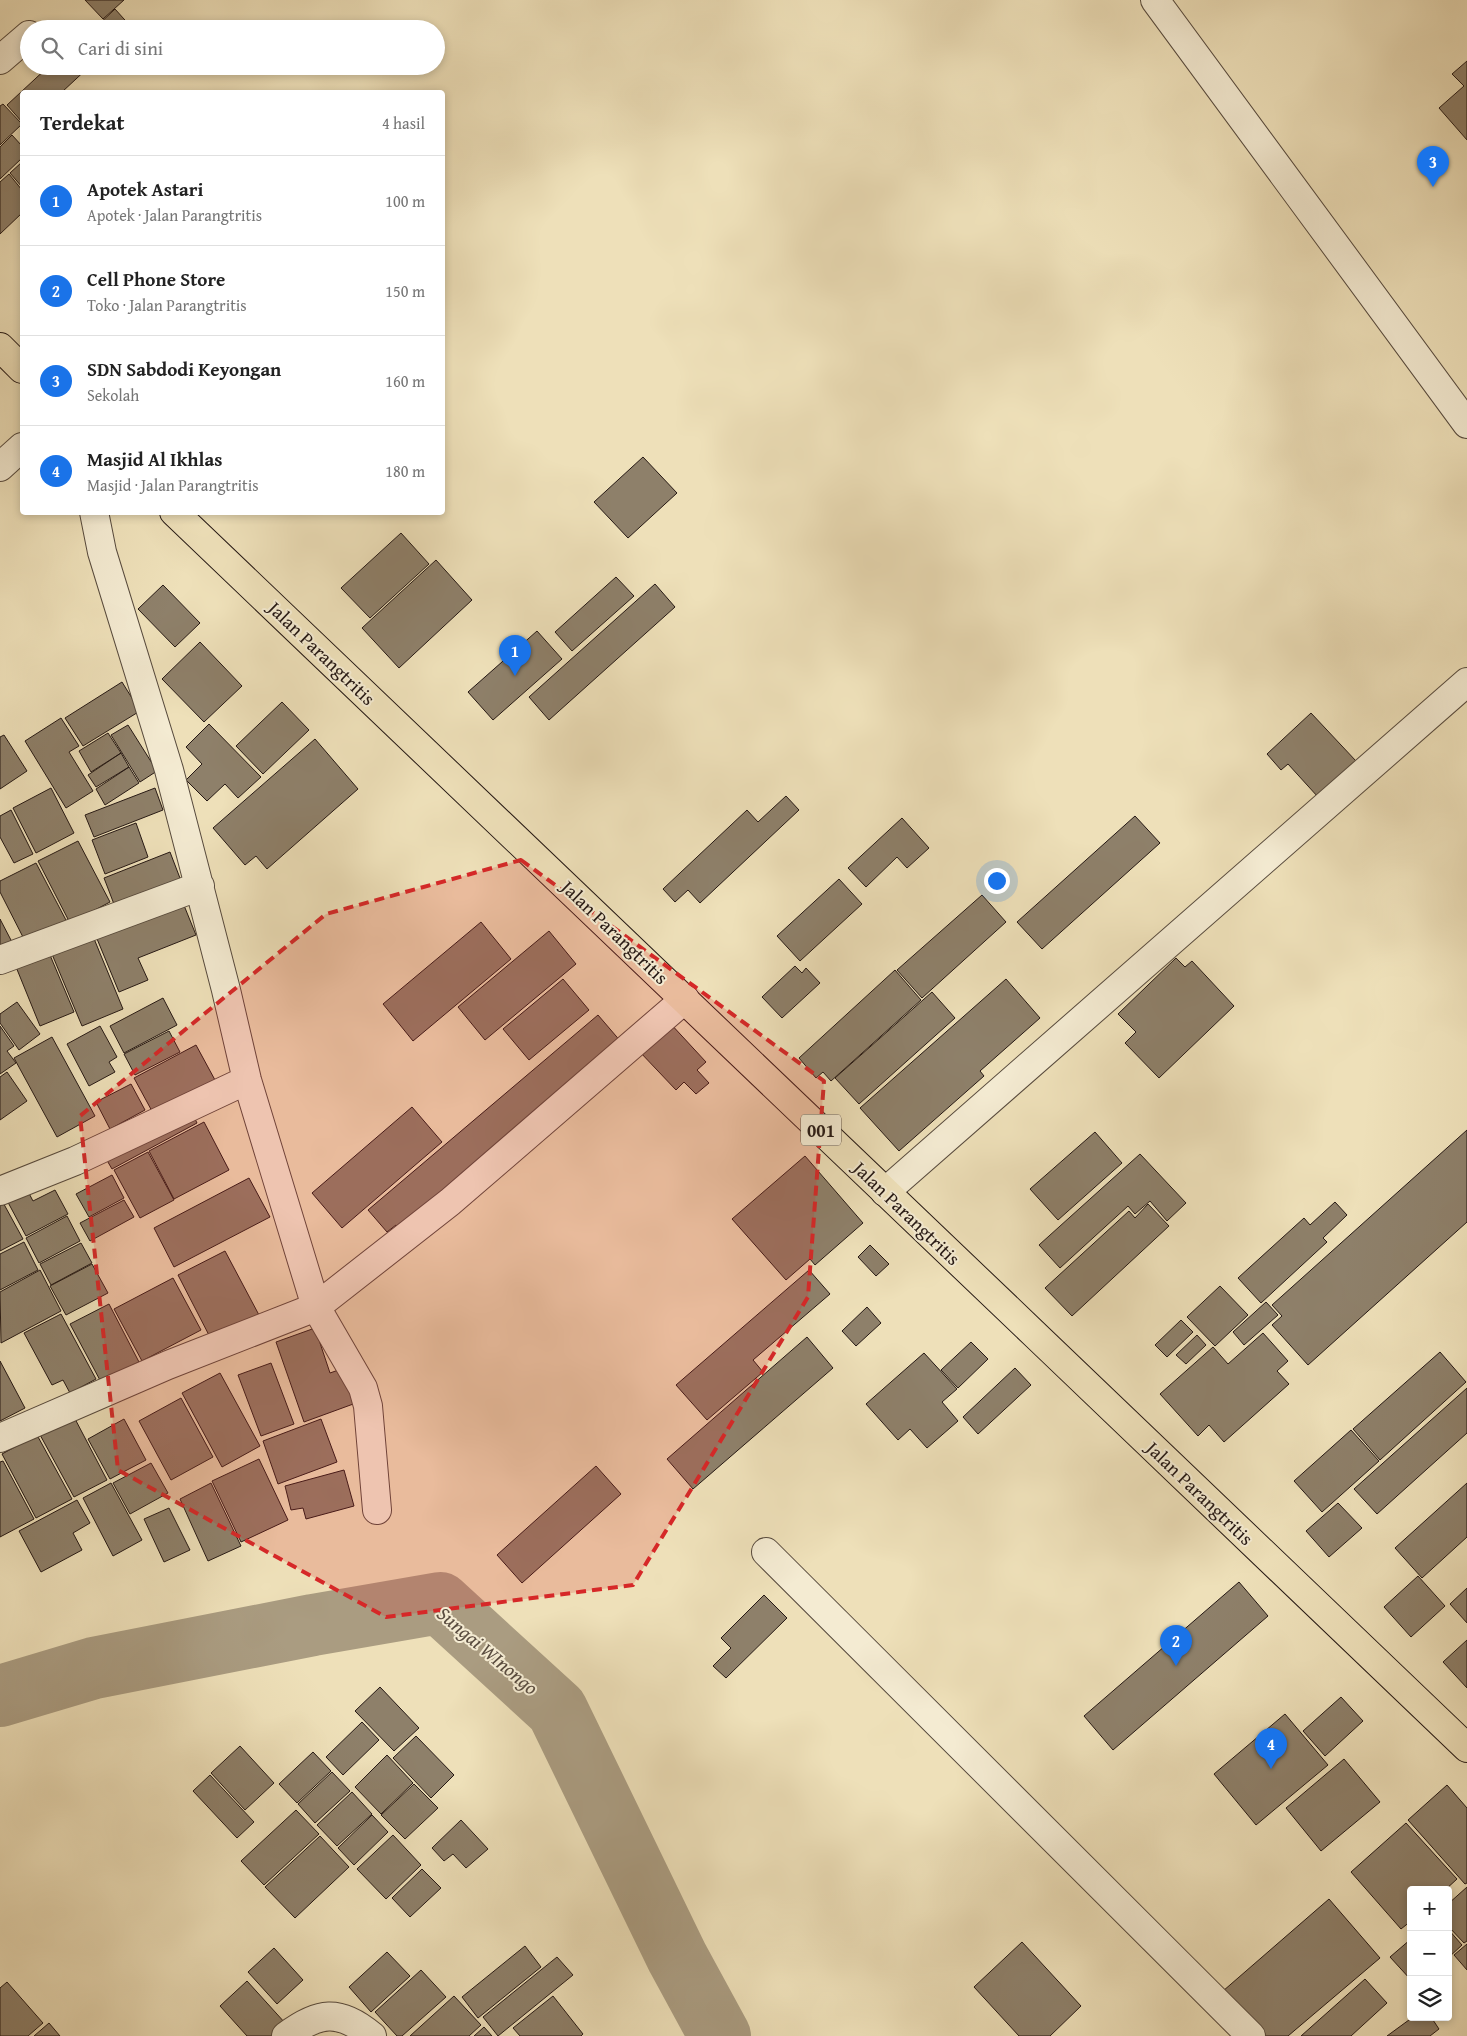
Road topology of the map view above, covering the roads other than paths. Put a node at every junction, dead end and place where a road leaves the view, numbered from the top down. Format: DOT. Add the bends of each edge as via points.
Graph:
graph roads {
  1 [pos="1155,0"];
  2 [pos="20,42"];
  3 [pos="0,60"];
  4 [pos="0,347"];
  5 [pos="20,366"];
  6 [pos="1467,424"];
  7 [pos="20,449"];
  8 [pos="0,467"];
  9 [pos="95,515"];
  10 [pos="177,515"];
  11 [pos="1467,682"];
  12 [pos="200,886"];
  13 [pos="0,960"];
  14 [pos="685,999"];
  15 [pos="247,1080"];
  16 [pos="0,1191"];
  17 [pos="885,1192"];
  18 [pos="316,1307"];
  19 [pos="0,1438"];
  20 [pos="377,1510"];
  21 [pos="766,1552"];
  22 [pos="1467,1748"];
  23 [pos="286,2036"];
  24 [pos="372,2036"];
  25 [pos="1251,2036"];
  1 -- 6 [label="street"];
  2 -- 3 [label="street"];
  4 -- 5 [label="main road"];
  7 -- 8 [label="street"];
  9 -- 12 [label="street" via="102,552"];
  10 -- 14 [label="main road, Jalan Parangtritis / 001"];
  11 -- 17 [label="street"];
  12 -- 13 [label="street"];
  12 -- 15 [label="street"];
  14 -- 17 [label="main road, Jalan Parangtritis / 001"];
  14 -- 18 [label="street" via="450,1202"];
  15 -- 16 [label="street" via="75,1161"];
  15 -- 18 [label="street"];
  17 -- 22 [label="main road, Jalan Parangtritis / 001"];
  18 -- 19 [label="street" via="168,1365"];
  18 -- 20 [label="street" via="363,1388 368,1406"];
  21 -- 25 [label="street"];
  23 -- 24 [label="street" via="306,2022 330,2017 356,2024"];
}
